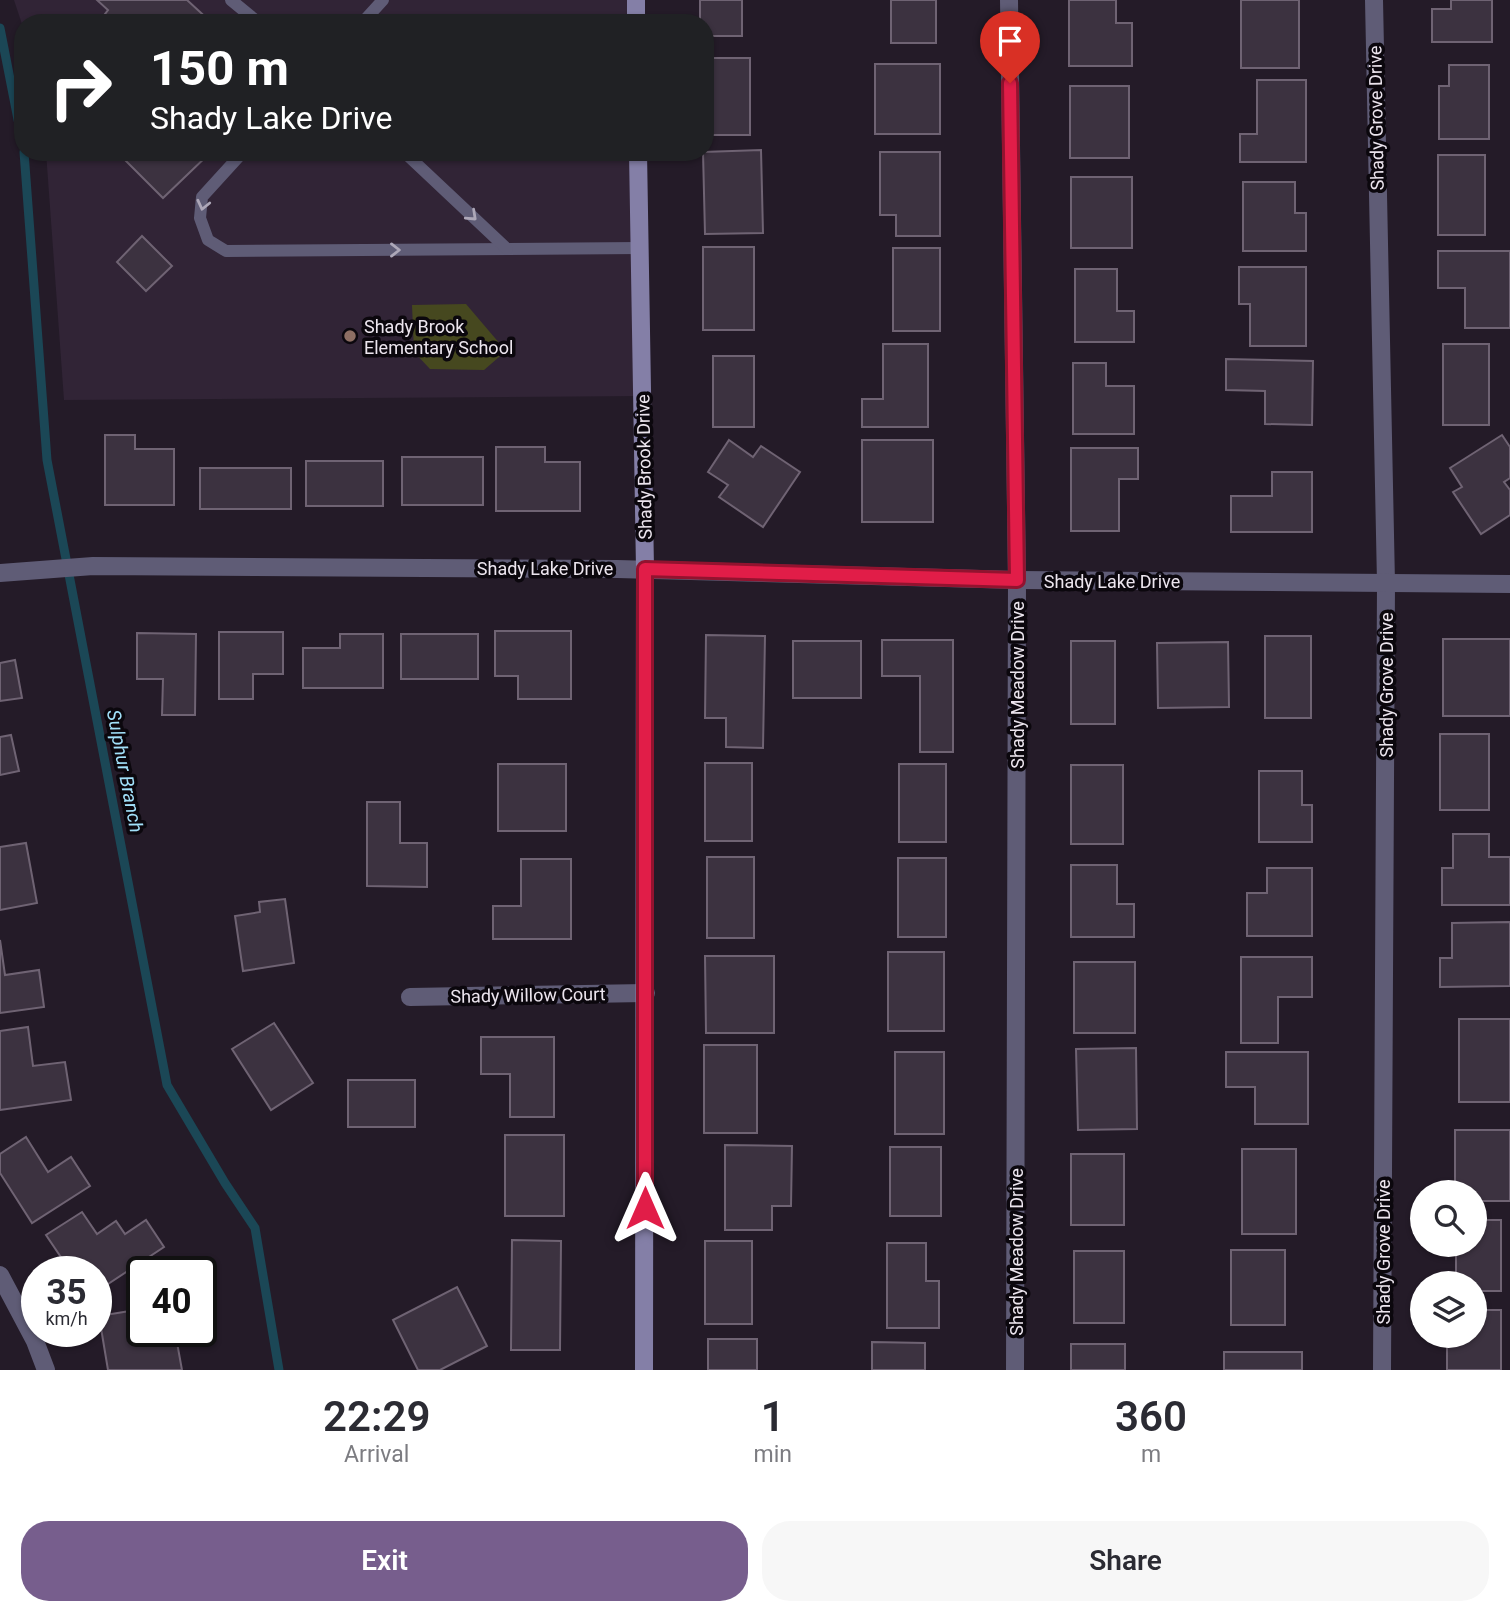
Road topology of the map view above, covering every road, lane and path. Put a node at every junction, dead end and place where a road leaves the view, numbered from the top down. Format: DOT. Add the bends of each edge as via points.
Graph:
graph roads {
  1 [pos="231,0"];
  2 [pos="383,0"];
  3 [pos="1009,0"];
  4 [pos="1374,0"];
  5 [pos="248,14"];
  6 [pos="370,14"];
  7 [pos="235,161"];
  8 [pos="414,161"];
  9 [pos="638,161"];
  10 [pos="640,248"];
  11 [pos="508,249"];
  12 [pos="645,569"];
  13 [pos="3,573"];
  14 [pos="1017,580"];
  15 [pos="1387,583"];
  16 [pos="1510,584"];
  17 [pos="646,993"];
  18 [pos="410,997"];
  19 [pos="0,1275"];
  20 [pos="46,1370"];
  21 [pos="645,1370"];
  22 [pos="1015,1370"];
  23 [pos="1382,1370"];
  1 -- 5 [label="lane"];
  2 -- 6 [label="lane"];
  3 -- 14 [label="street, Shady Meadow Drive"];
  4 -- 15 [label="street, Shady Grove Drive"];
  7 -- 11 [label="lane, one-way" via="202,197 200,219 208,240 226,251"];
  8 -- 11 [label="lane, one-way"];
  9 -- 10 [label="street, Shady Brook Drive"];
  10 -- 11 [label="lane"];
  10 -- 12 [label="street, Shady Brook Drive"];
  12 -- 13 [label="street, Shady Lake Drive" via="93,566"];
  12 -- 14 [label="street, Shady Lake Drive"];
  12 -- 17 [label="street, Shady Brook Drive"];
  14 -- 15 [label="street, Shady Lake Drive"];
  14 -- 22 [label="street, Shady Meadow Drive"];
  15 -- 16 [label="street, Shady Lake Drive"];
  15 -- 23 [label="street, Shady Grove Drive"];
  17 -- 18 [label="street, Shady Willow Court"];
  17 -- 21 [label="street, Shady Brook Drive"];
  19 -- 20 [label="street"];
}
